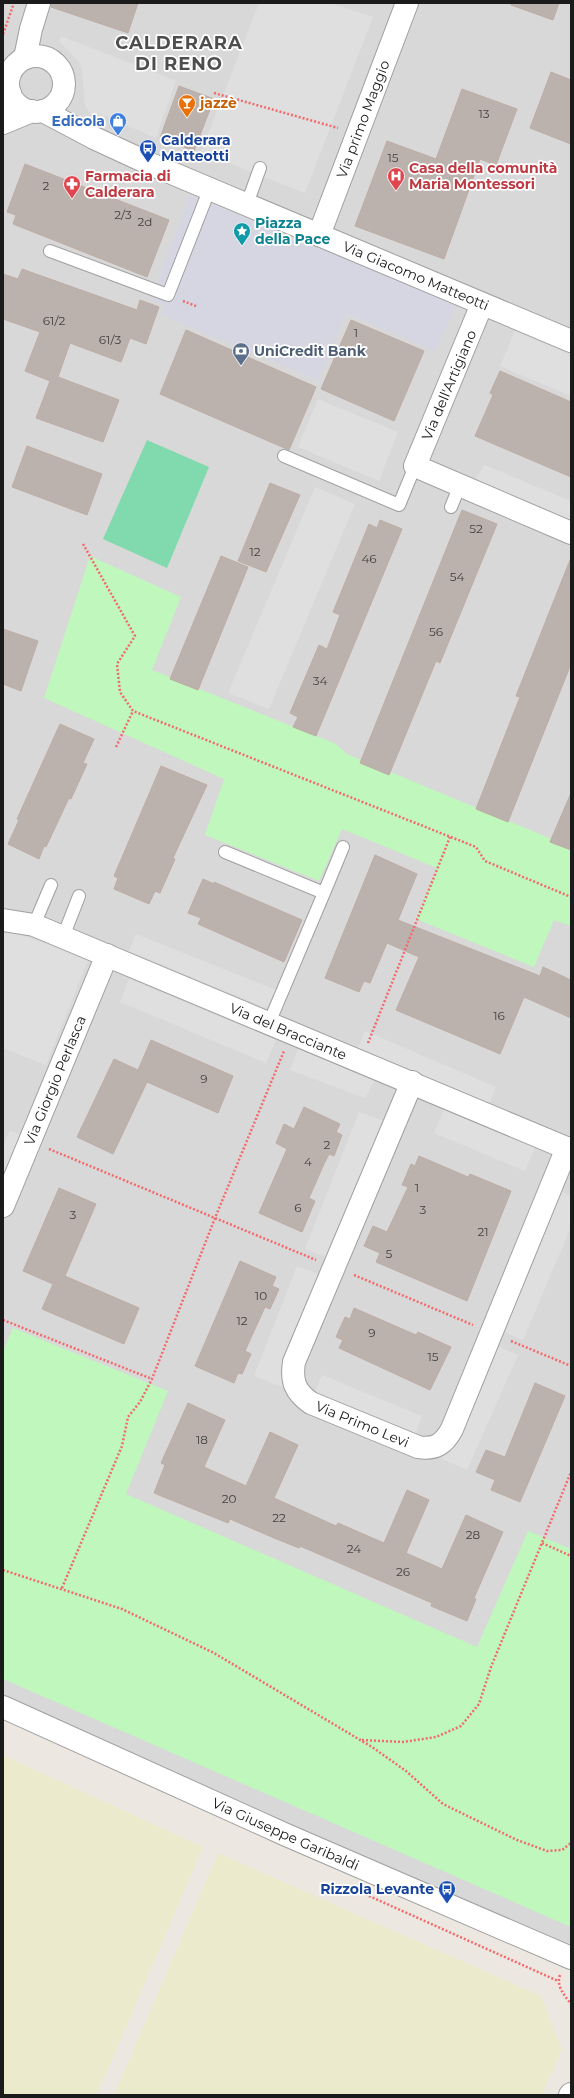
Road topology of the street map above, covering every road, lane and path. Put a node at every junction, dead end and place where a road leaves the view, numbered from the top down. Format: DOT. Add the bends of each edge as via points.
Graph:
graph roads {
  1 [pos="14,3"];
  2 [pos="406,3"];
  3 [pos="36,12"];
  4 [pos="3,34"];
  5 [pos="47,58"];
  6 [pos="10,78"];
  7 [pos="64,89"];
  8 [pos="214,93"];
  9 [pos="37,111"];
  10 [pos="3,123"];
  11 [pos="85,133"];
  12 [pos="357,134"];
  13 [pos="260,168"];
  14 [pos="210,188"];
  15 [pos="247,204"];
  16 [pos="319,235"];
  17 [pos="50,251"];
  18 [pos="482,304"];
  19 [pos="571,341"];
  20 [pos="284,456"];
  21 [pos="415,466"];
  22 [pos="460,485"];
  23 [pos="451,507"];
  24 [pos="571,533"];
  25 [pos="83,544"];
  26 [pos="133,711"];
  27 [pos="116,747"];
  28 [pos="450,837"];
  29 [pos="343,847"];
  30 [pos="225,852"];
  31 [pos="51,886"];
  32 [pos="324,893"];
  33 [pos="80,896"];
  34 [pos="571,897"];
  35 [pos="3,920"];
  36 [pos="34,925"];
  37 [pos="63,937"];
  38 [pos="107,955"];
  39 [pos="269,1022"];
  40 [pos="292,1032"];
  41 [pos="361,1061"];
  42 [pos="412,1082"];
  43 [pos="30,1141"];
  44 [pos="569,1149"];
  45 [pos="3,1206"];
  46 [pos="215,1218"];
  47 [pos="333,1267"];
  48 [pos="3,1320"];
  49 [pos="492,1333"];
  50 [pos="571,1366"];
  51 [pos="152,1379"];
  52 [pos="571,1472"];
  53 [pos="542,1543"];
  54 [pos="571,1556"];
  55 [pos="3,1570"];
  56 [pos="62,1588"];
  57 [pos="3,1707"];
  58 [pos="360,1740"];
  59 [pos="571,1843"];
  60 [pos="569,1957"];
  61 [pos="571,2004"];
  1 -- 4 [label="path"];
  2 -- 12 [label="street, Via primo Maggio"];
  3 -- 5 [label="street" via="38,41"];
  3 -- 6 [label="street"];
  5 -- 6 [label="street" via="36,56"];
  5 -- 7 [label="street" via="59,67"];
  6 -- 9 [label="street" via="15,102 22,108"];
  7 -- 9 [label="street" via="56,103"];
  7 -- 11 [label="street, Via Giacomo Matteotti" via="69,110"];
  8 -- 12 [label="path"];
  9 -- 10 [label="street"];
  9 -- 11 [label="street, Via Giacomo Matteotti"];
  11 -- 14 [label="street, Via Giacomo Matteotti" via="148,163"];
  12 -- 16 [label="street, Via primo Maggio"];
  13 -- 15 [label="lane"];
  14 -- 15 [label="street, Via Giacomo Matteotti"];
  14 -- 17 [label="lane" via="168,295"];
  15 -- 16 [label="street, Via Giacomo Matteotti"];
  16 -- 18 [label="street, Via Giacomo Matteotti"];
  18 -- 19 [label="street, Via Giacomo Matteotti"];
  18 -- 21 [label="street, Via dell'Artigiano"];
  20 -- 21 [label="lane, Via dell'Artigiano" via="399,505"];
  21 -- 22 [label="street"];
  22 -- 23 [label="lane"];
  22 -- 24 [label="street"];
  25 -- 26 [label="path" via="134,636 117,664 120,692"];
  26 -- 27 [label="path"];
  26 -- 28 [label="path"];
  28 -- 34 [label="path" via="476,847 485,861"];
  28 -- 41 [label="path"];
  29 -- 32 [label="lane"];
  30 -- 32 [label="lane"];
  31 -- 36 [label="lane"];
  32 -- 39 [label="lane"];
  33 -- 37 [label="lane"];
  35 -- 36 [label="street, Via del Bracciante"];
  36 -- 37 [label="street, Via del Bracciante"];
  37 -- 38 [label="street, Via del Bracciante"];
  38 -- 39 [label="street, Via del Bracciante"];
  38 -- 43 [label="street, Via Giorgio Perlasca"];
  39 -- 40 [label="street, Via del Bracciante"];
  40 -- 41 [label="street, Via del Bracciante"];
  40 -- 46 [label="path"];
  41 -- 42 [label="street, Via del Bracciante"];
  42 -- 44 [label="street, Via del Bracciante"];
  42 -- 47 [label="street, Via Primo Levi"];
  43 -- 45 [label="street, Via Giorgio Perlasca"];
  43 -- 46 [label="path"];
  44 -- 49 [label="street, Via Primo Levi"];
  46 -- 47 [label="path"];
  46 -- 51 [label="path"];
  47 -- 49 [label="path"];
  47 -- 49 [label="street, Via Primo Levi" via="298,1350 292,1374 295,1387 301,1396 318,1406 418,1447 436,1447 443,1443 452,1429"];
  48 -- 51 [label="path"];
  49 -- 50 [label="path"];
  51 -- 56 [label="path" via="140,1402 128,1417 122,1446"];
  52 -- 53 [label="path"];
  53 -- 54 [label="path"];
  53 -- 58 [label="path" via="491,1667 479,1704 461,1726 436,1737 403,1742"];
  55 -- 56 [label="path"];
  56 -- 58 [label="path" via="122,1609 214,1653"];
  57 -- 60 [label="street, Via Giuseppe Garibaldi" via="284,1834"];
  58 -- 59 [label="path" via="406,1771 443,1804 517,1840 547,1851 562,1850"];
  60 -- 61 [label="path" via="558,1980 562,1994"];
}
